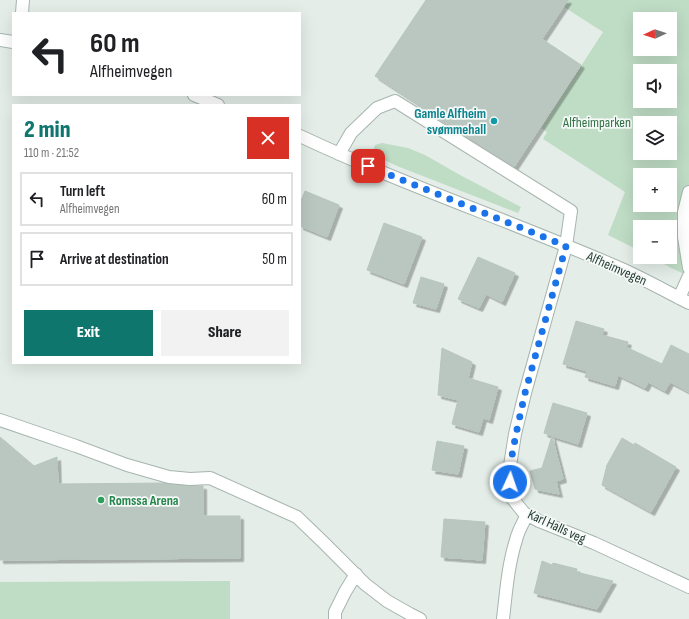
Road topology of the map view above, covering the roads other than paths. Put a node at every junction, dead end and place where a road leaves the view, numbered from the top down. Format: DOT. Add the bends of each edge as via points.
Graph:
graph roads {
  1 [pos="23,0"];
  2 [pos="22,12"];
  3 [pos="0,40"];
  4 [pos="12,42"];
  5 [pos="196,96"];
  6 [pos="216,104"];
  7 [pos="301,136"];
  8 [pos="339,154"];
  9 [pos="689,192"];
  10 [pos="566,246"];
  11 [pos="689,268"];
  12 [pos="689,276"];
  13 [pos="684,300"];
  14 [pos="0,420"];
  15 [pos="528,515"];
  16 [pos="356,574"];
  17 [pos="689,587"];
  18 [pos="335,619"];
  19 [pos="420,619"];
  20 [pos="503,619"];
  1 -- 2 [label="street"];
  3 -- 4 [label="street"];
  5 -- 6 [label="street"];
  7 -- 8 [label="street, Alfheimvegen"];
  8 -- 10 [label="street, Alfheimvegen"];
  8 -- 10 [label="street, Karl Halls veg" via="351,133 377,108 395,101 571,211"];
  9 -- 11 [label="street" via="684,212 684,237"];
  10 -- 13 [label="street, Alfheimvegen"];
  10 -- 15 [label="street, Karl Halls veg" via="525,393 509,472 512,498"];
  12 -- 13 [label="street"];
  14 -- 16 [label="street" via="127,465 169,477 210,478 297,517"];
  15 -- 17 [label="street, Karl Halls veg"];
  15 -- 20 [label="street" via="516,539 511,558"];
  16 -- 18 [label="street" via="335,612"];
  16 -- 19 [label="street" via="387,601"];
}
